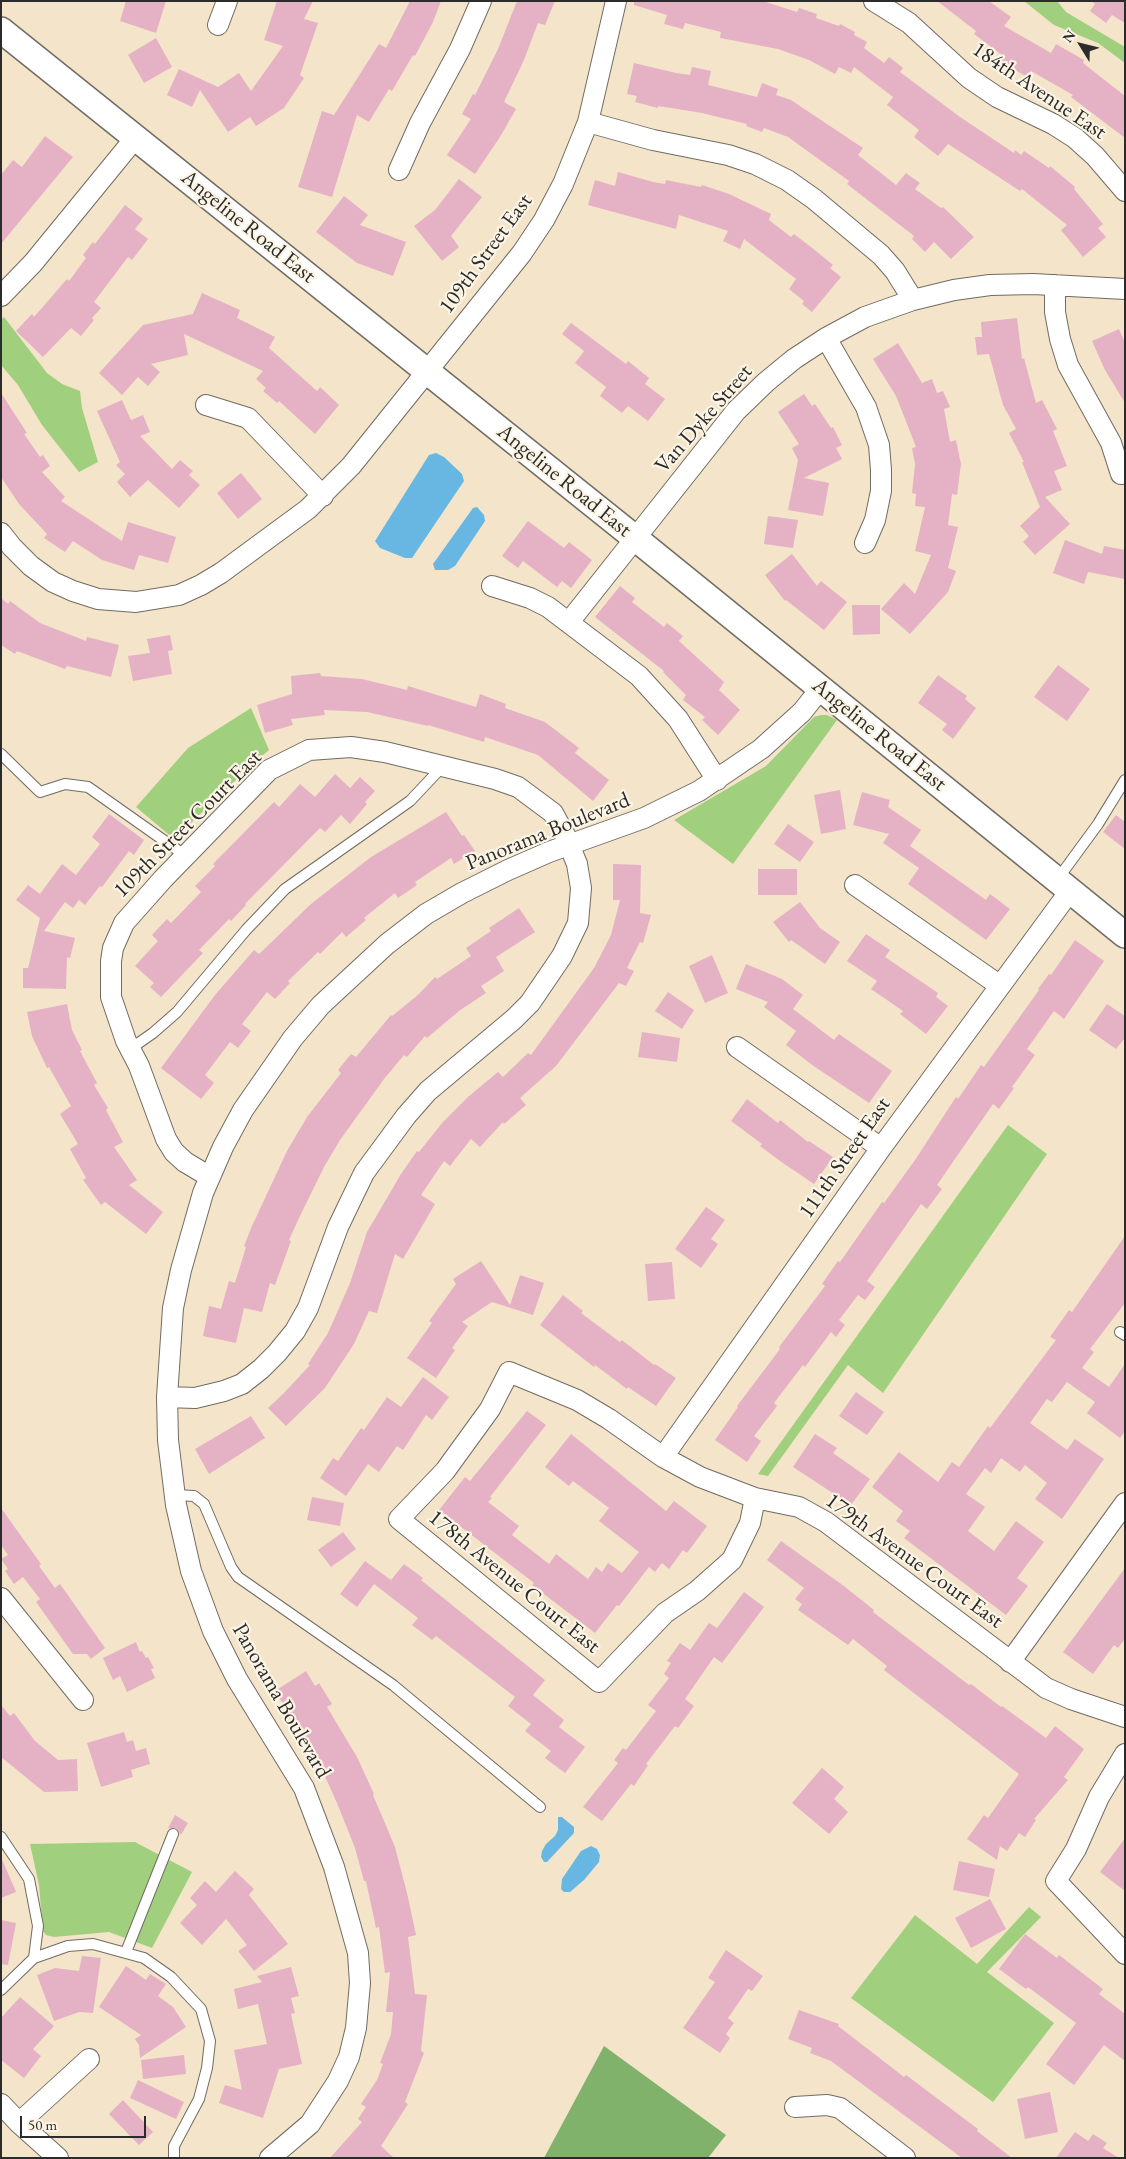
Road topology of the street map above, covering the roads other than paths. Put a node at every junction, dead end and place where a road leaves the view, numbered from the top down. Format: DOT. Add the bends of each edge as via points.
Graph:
graph roads {
  1 [pos="227,1"];
  2 [pos="481,1"];
  3 [pos="616,1"];
  4 [pos="874,1"];
  5 [pos="218,25"];
  6 [pos="1,30"];
  7 [pos="588,122"];
  8 [pos="136,137"];
  9 [pos="399,170"];
  10 [pos="1125,191"];
  11 [pos="1055,286"];
  12 [pos="1125,288"];
  13 [pos="1,296"];
  14 [pos="913,300"];
  15 [pos="826,338"];
  16 [pos="428,371"];
  17 [pos="206,405"];
  18 [pos="1121,474"];
  19 [pos="323,496"];
  20 [pos="1,533"];
  21 [pos="635,538"];
  22 [pos="865,543"];
  23 [pos="492,586"];
  24 [pos="568,622"];
  25 [pos="821,688"];
  26 [pos="1,754"];
  27 [pos="442,767"];
  28 [pos="717,780"];
  29 [pos="1125,780"];
  30 [pos="569,845"];
  31 [pos="186,856"];
  32 [pos="855,885"];
  33 [pos="1063,886"];
  34 [pos="1125,935"];
  35 [pos="999,984"];
  36 [pos="737,1047"];
  37 [pos="130,1049"];
  38 [pos="880,1148"];
  39 [pos="210,1177"];
  40 [pos="167,1397"];
  41 [pos="664,1457"];
  42 [pos="175,1495"];
  43 [pos="755,1498"];
  44 [pos="1125,1503"];
  45 [pos="399,1519"];
  46 [pos="1,1598"];
  47 [pos="1010,1662"];
  48 [pos="83,1700"];
  49 [pos="1125,1717"];
  50 [pos="1125,1754"];
  51 [pos="540,1807"];
  52 [pos="173,1834"];
  53 [pos="1,1837"];
  54 [pos="126,1952"];
  55 [pos="1125,1954"];
  56 [pos="34,1958"];
  57 [pos="1,1990"];
  58 [pos="88,2059"];
  59 [pos="1,2104"];
  60 [pos="794,2107"];
  61 [pos="20,2123"];
  62 [pos="58,2158"];
  63 [pos="174,2158"];
  64 [pos="270,2158"];
  65 [pos="905,2158"];
  1 -- 5 [label="street"];
  2 -- 9 [label="street"];
  3 -- 7 [label="street, 109th Street East"];
  4 -- 10 [label="street, 184th Avenue East" via="909,24 990,93 1075,138"];
  6 -- 8 [label="street, Angeline Road East"];
  7 -- 14 [label="street" via="653,140 728,155 787,180 881,255"];
  7 -- 16 [label="street, 109th Street East" via="563,184 544,220 522,253"];
  8 -- 13 [label="street" via="34,263"];
  8 -- 16 [label="street, Angeline Road East"];
  11 -- 12 [label="street, Van Dyke Street"];
  11 -- 14 [label="street, Van Dyke Street" via="990,285"];
  11 -- 18 [label="street" via="1055,312 1068,365 1105,430"];
  14 -- 15 [label="street, Van Dyke Street"];
  15 -- 21 [label="street, Van Dyke Street" via="794,359 736,411"];
  15 -- 22 [label="street" via="866,407 879,445 881,491 875,520"];
  16 -- 19 [label="street, 109th Street East"];
  16 -- 21 [label="street, Angeline Road East"];
  17 -- 19 [label="street" via="248,418"];
  19 -- 20 [label="street, 109th Street East" via="284,528 201,585 178,595 144,601 98,599 53,582 31,566"];
  21 -- 24 [label="street, Van Dyke Street"];
  21 -- 25 [label="street, Angeline Road East"];
  23 -- 24 [label="street" via="548,606"];
  24 -- 28 [label="street" via="639,676 656,693 678,719"];
  25 -- 28 [label="street, Panorama Boulevard" via="802,712 761,749"];
  25 -- 33 [label="street, Angeline Road East"];
  26 -- 31 [label="lane" via="40,792 65,784 88,787"];
  27 -- 30 [label="street, 109th Street Court East" via="518,786 553,813"];
  27 -- 31 [label="street, 109th Street Court East" via="351,747 309,750 269,770"];
  27 -- 37 [label="lane" via="410,801 285,889 177,1012"];
  28 -- 30 [label="street, Panorama Boulevard" via="644,818"];
  29 -- 33 [label="lane"];
  30 -- 39 [label="street, Panorama Boulevard" via="508,870 433,910 355,972 292,1038 243,1110"];
  30 -- 40 [label="street, 109th Street Court East" via="577,864 581,898 578,923 570,941 530,1003 428,1091 364,1173 338,1226 308,1308 295,1331 261,1369 242,1384 195,1398"];
  31 -- 37 [label="street, 109th Street Court East" via="124,923 113,948 111,997"];
  32 -- 35 [label="street"];
  33 -- 34 [label="street, Angeline Road East"];
  33 -- 35 [label="street, 111th Street East"];
  35 -- 38 [label="street, 111th Street East"];
  36 -- 38 [label="street"];
  37 -- 39 [label="street, 109th Street Court East" via="174,1152"];
  38 -- 41 [label="street, 111th Street East"];
  39 -- 40 [label="street, Panorama Boulevard" via="181,1270 173,1308"];
  40 -- 42 [label="street, Panorama Boulevard" via="168,1440"];
  41 -- 43 [label="street, 179th Avenue Court East" via="700,1477"];
  41 -- 45 [label="street, 179th Avenue Court East" via="577,1400 510,1372 490,1409 445,1471"];
  42 -- 51 [label="lane" via="194,1496 204,1504 238,1577 393,1685"];
  42 -- 64 [label="street, Panorama Boulevard" via="190,1571 213,1631 237,1679 304,1788 334,1867 358,1954 360,1983 356,2028 349,2057 338,2081 310,2124"];
  43 -- 45 [label="street, 178th Avenue Court East" via="750,1523 732,1560 697,1592 665,1613 599,1682"];
  43 -- 47 [label="street, 179th Avenue Court East" via="799,1507 826,1522"];
  44 -- 47 [label="street"];
  46 -- 48 [label="street"];
  47 -- 49 [label="street, 179th Avenue Court East" via="1062,1696"];
  50 -- 55 [label="street" via="1056,1881"];
  52 -- 54 [label="lane"];
  53 -- 56 [label="lane" via="29,1879 38,1926"];
  54 -- 56 [label="lane" via="93,1944 68,1946"];
  54 -- 63 [label="lane" via="144,1958 171,1977 201,2009 210,2041 200,2099 174,2146"];
  56 -- 57 [label="lane"];
  58 -- 61 [label="street"];
  59 -- 61 [label="street"];
  60 -- 65 [label="street" via="827,2105 840,2108"];
  61 -- 62 [label="street"];
}
